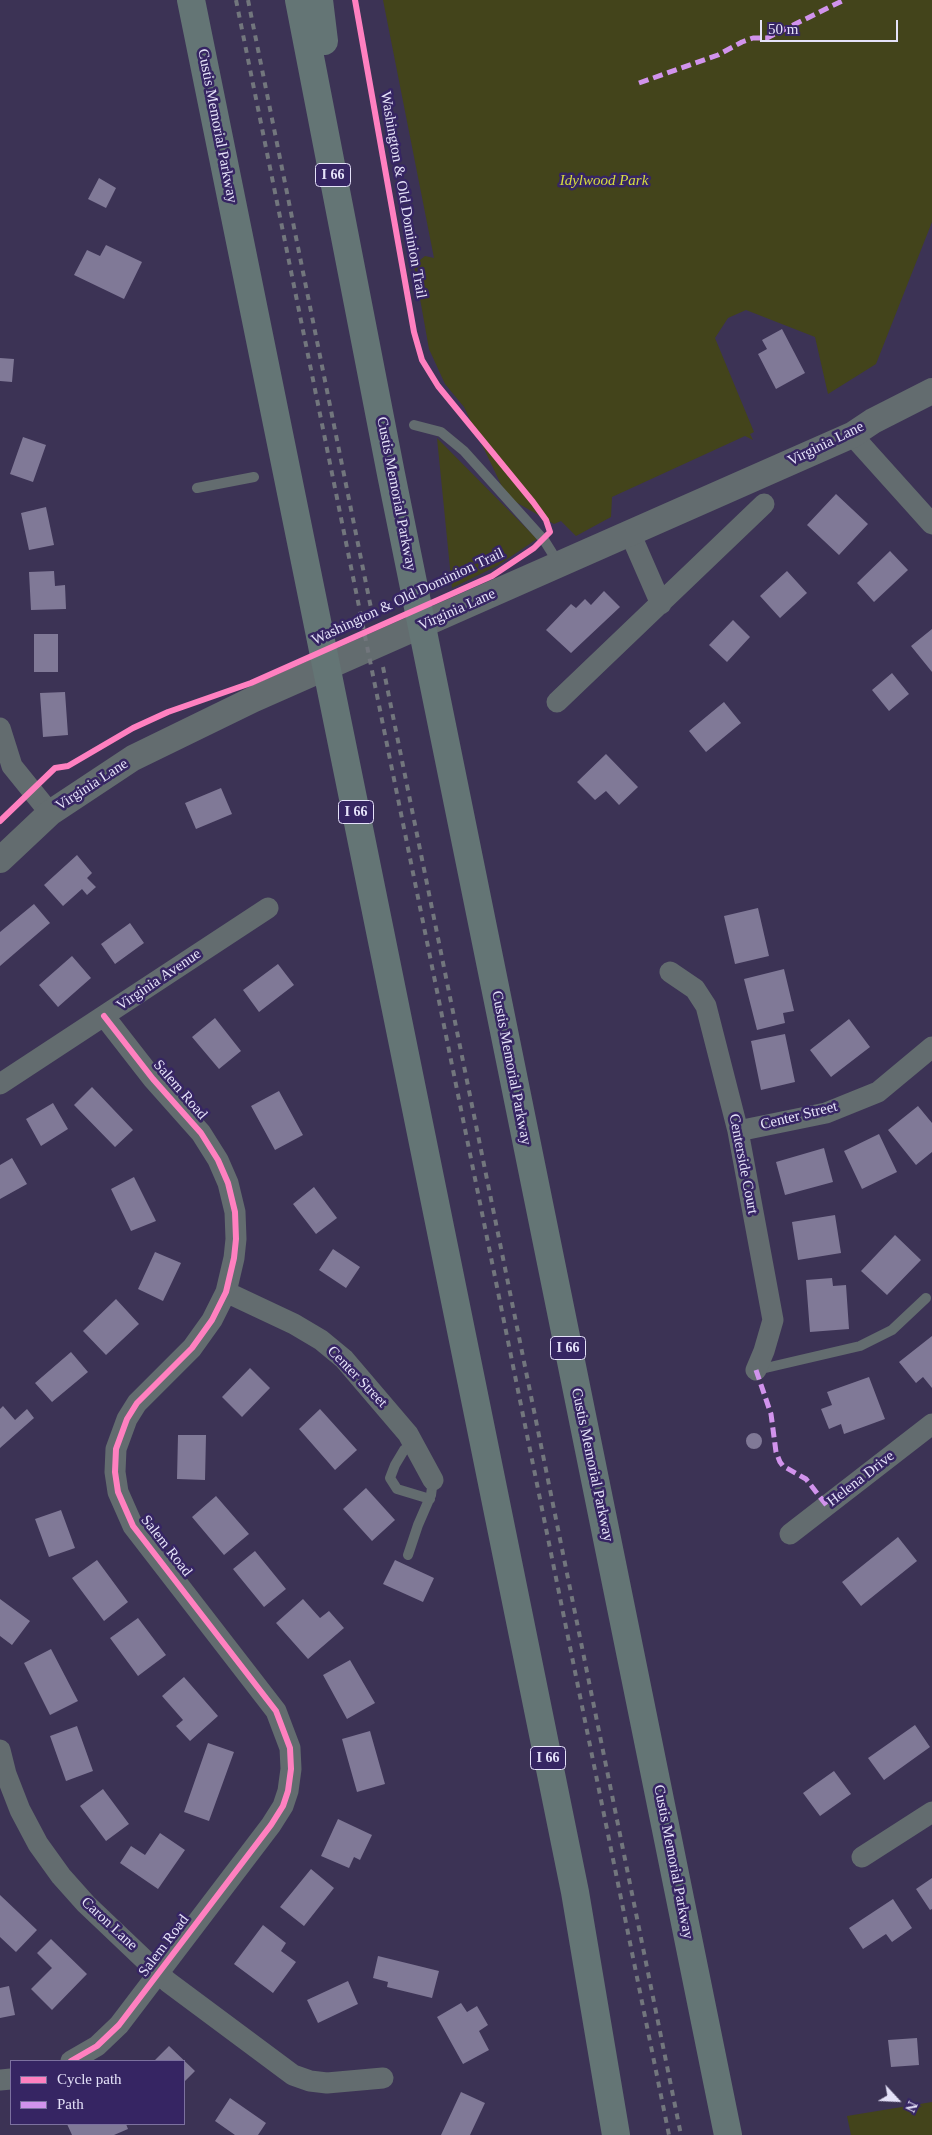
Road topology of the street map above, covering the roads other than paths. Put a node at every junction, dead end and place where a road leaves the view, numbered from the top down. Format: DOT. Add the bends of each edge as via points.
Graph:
graph roads {
  1 [pos="191,0"];
  2 [pos="282,0"];
  3 [pos="299,0"];
  4 [pos="319,0"];
  5 [pos="368,350"];
  6 [pos="932,391"];
  7 [pos="414,425"];
  8 [pos="852,435"];
  9 [pos="254,477"];
  10 [pos="197,488"];
  11 [pos="764,504"];
  12 [pos="932,524"];
  13 [pos="630,533"];
  14 [pos="559,564"];
  15 [pos="660,604"];
  16 [pos="556,702"];
  17 [pos="0,728"];
  18 [pos="50,813"];
  19 [pos="0,860"];
  20 [pos="268,908"];
  21 [pos="670,972"];
  22 [pos="104,1016"];
  23 [pos="932,1047"];
  24 [pos="0,1084"];
  25 [pos="738,1131"];
  26 [pos="226,1292"];
  27 [pos="926,1298"];
  28 [pos="756,1370"];
  29 [pos="932,1424"];
  30 [pos="413,1444"];
  31 [pos="431,1489"];
  32 [pos="790,1534"];
  33 [pos="408,1555"];
  34 [pos="0,1750"];
  35 [pos="932,1812"];
  36 [pos="862,1857"];
  37 [pos="160,1972"];
  38 [pos="73,2060"];
  39 [pos="383,2078"];
  40 [pos="616,2135"];
  41 [pos="728,2135"];
  1 -- 40 [label="highway, Custis Memorial Parkway / I 66" via="573,1882"];
  2 -- 5 [label="highway"];
  3 -- 5 [label="highway, Custis Memorial Parkway / I 66"];
  4 -- 5 [label="highway"];
  5 -- 41 [label="highway, Custis Memorial Parkway / I 66"];
  6 -- 8 [label="street, Virginia Lane"];
  7 -- 14 [label="lane" via="440,432 464,450 544,540"];
  8 -- 12 [label="street"];
  8 -- 13 [label="street, Virginia Lane"];
  9 -- 10 [label="lane"];
  11 -- 15 [label="street"];
  13 -- 14 [label="street, Virginia Lane"];
  13 -- 15 [label="street"];
  14 -- 18 [label="street, Virginia Lane" via="254,699 133,758"];
  15 -- 16 [label="street"];
  17 -- 18 [label="street" via="12,766"];
  18 -- 19 [label="street, Virginia Lane"];
  20 -- 22 [label="street, Virginia Avenue"];
  21 -- 25 [label="street, Centerside Court" via="695,989 706,1006"];
  22 -- 24 [label="street, Virginia Avenue"];
  22 -- 26 [label="street, Salem Road" via="200,1133 218,1160 235,1212 234,1258"];
  23 -- 25 [label="street, Center Street" via="878,1092 826,1113"];
  25 -- 28 [label="street, Centerside Court" via="773,1320"];
  26 -- 30 [label="street, Center Street" via="320,1340 344,1360 379,1398"];
  26 -- 37 [label="street, Salem Road" via="212,1320 192,1348 137,1403 127,1419 116,1449 115,1472 118,1492 133,1526 276,1711 290,1748 291,1769 283,1806 271,1825"];
  27 -- 28 [label="lane" via="892,1330 860,1346"];
  29 -- 32 [label="street, Helena Drive"];
  30 -- 31 [label="street, Center Street"];
  30 -- 31 [label="lane" via="404,1450 390,1478 397,1489"];
  31 -- 33 [label="lane"];
  34 -- 37 [label="street, Caron Lane" via="20,1810 55,1868 86,1904"];
  35 -- 36 [label="street"];
  37 -- 38 [label="street, Salem Road" via="119,2025 97,2046"];
  37 -- 39 [label="street, Caron Lane" via="168,1982 293,2075 327,2083"];
}
